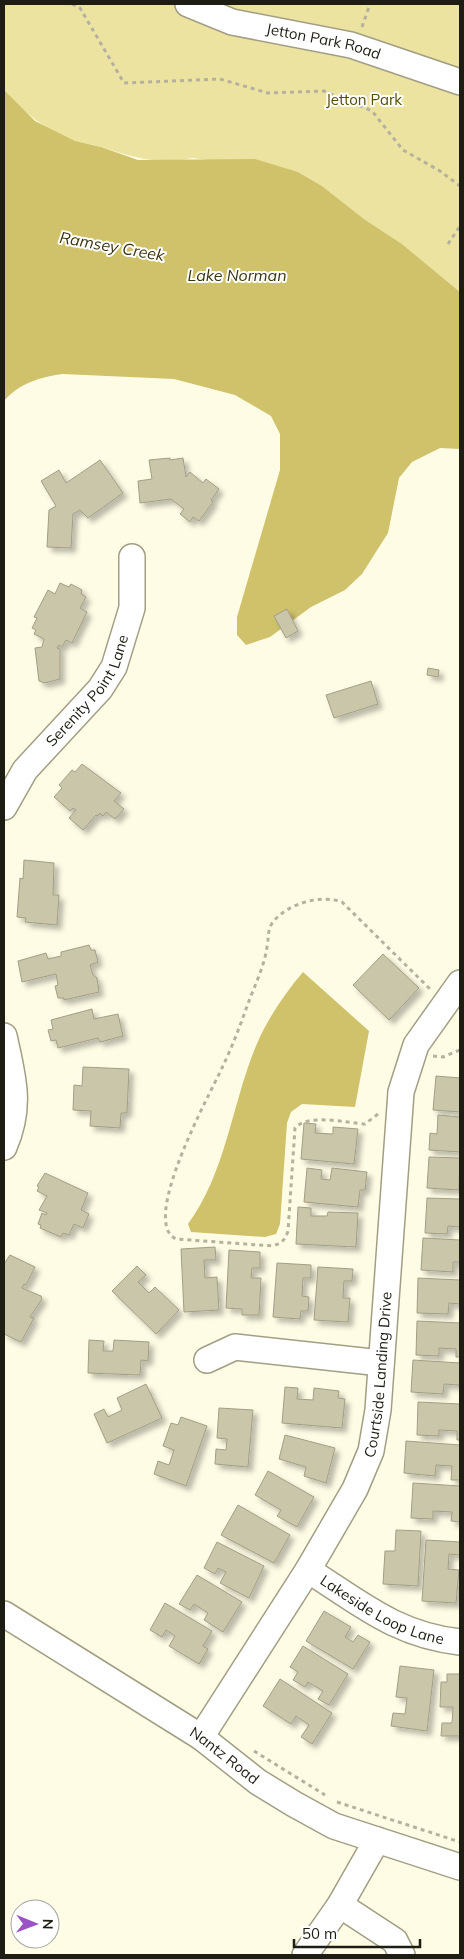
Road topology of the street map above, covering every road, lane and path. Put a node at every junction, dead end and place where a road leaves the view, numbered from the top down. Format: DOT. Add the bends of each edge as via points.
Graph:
graph roads {
  1 [pos="72,4"];
  2 [pos="188,4"];
  3 [pos="460,82"];
  4 [pos="460,186"];
  5 [pos="460,226"];
  6 [pos="448,244"];
  7 [pos="132,557"];
  8 [pos="4,807"];
  9 [pos="460,984"];
  10 [pos="436,991"];
  11 [pos="4,1036"];
  12 [pos="460,1050"];
  13 [pos="431,1055"];
  14 [pos="379,1113"];
  15 [pos="4,1147"];
  16 [pos="207,1360"];
  17 [pos="381,1363"];
  18 [pos="308,1570"];
  19 [pos="4,1614"];
  20 [pos="460,1642"];
  21 [pos="201,1737"];
  22 [pos="247,1746"];
  23 [pos="377,1840"];
  24 [pos="460,1842"];
  25 [pos="460,1867"];
  26 [pos="340,1905"];
  27 [pos="305,1955"];
  28 [pos="402,1955"];
  1 -- 4 [label="path" via="80,8 124,83 220,80 268,93 324,91 372,111 403,150"];
  2 -- 3 [label="street, Jetton Park Road" via="232,22 351,45"];
  5 -- 6 [label="path"];
  7 -- 8 [label="street, Serenity Point Lane" via="132,608 114,667 100,690 25,770"];
  9 -- 17 [label="street, Courtside Landing Drive" via="416,1046 401,1092"];
  10 -- 14 [label="path" via="429,988 342,902 324,900 296,905 282,912 268,931 267,948 246,1009 222,1068 185,1142 165,1214 171,1237 280,1244 288,1231 295,1128 309,1119 365,1124"];
  11 -- 15 [label="street" via="16,1101"];
  12 -- 13 [label="path" via="443,1057"];
  16 -- 17 [label="street" via="235,1347"];
  17 -- 18 [label="street, Courtside Landing Drive" via="371,1450 355,1488"];
  18 -- 20 [label="street, Lakeside Loop Lane" via="403,1629 428,1638"];
  18 -- 21 [label="street, Courtside Landing Drive"];
  19 -- 21 [label="street, Nantz Road"];
  21 -- 23 [label="street, Nantz Road" via="258,1782 294,1804 334,1826"];
  22 -- 24 [label="path" via="340,1804"];
  23 -- 25 [label="street, Nantz Road"];
  23 -- 26 [label="street"];
  26 -- 27 [label="street"];
  26 -- 28 [label="street" via="395,1941"];
}
